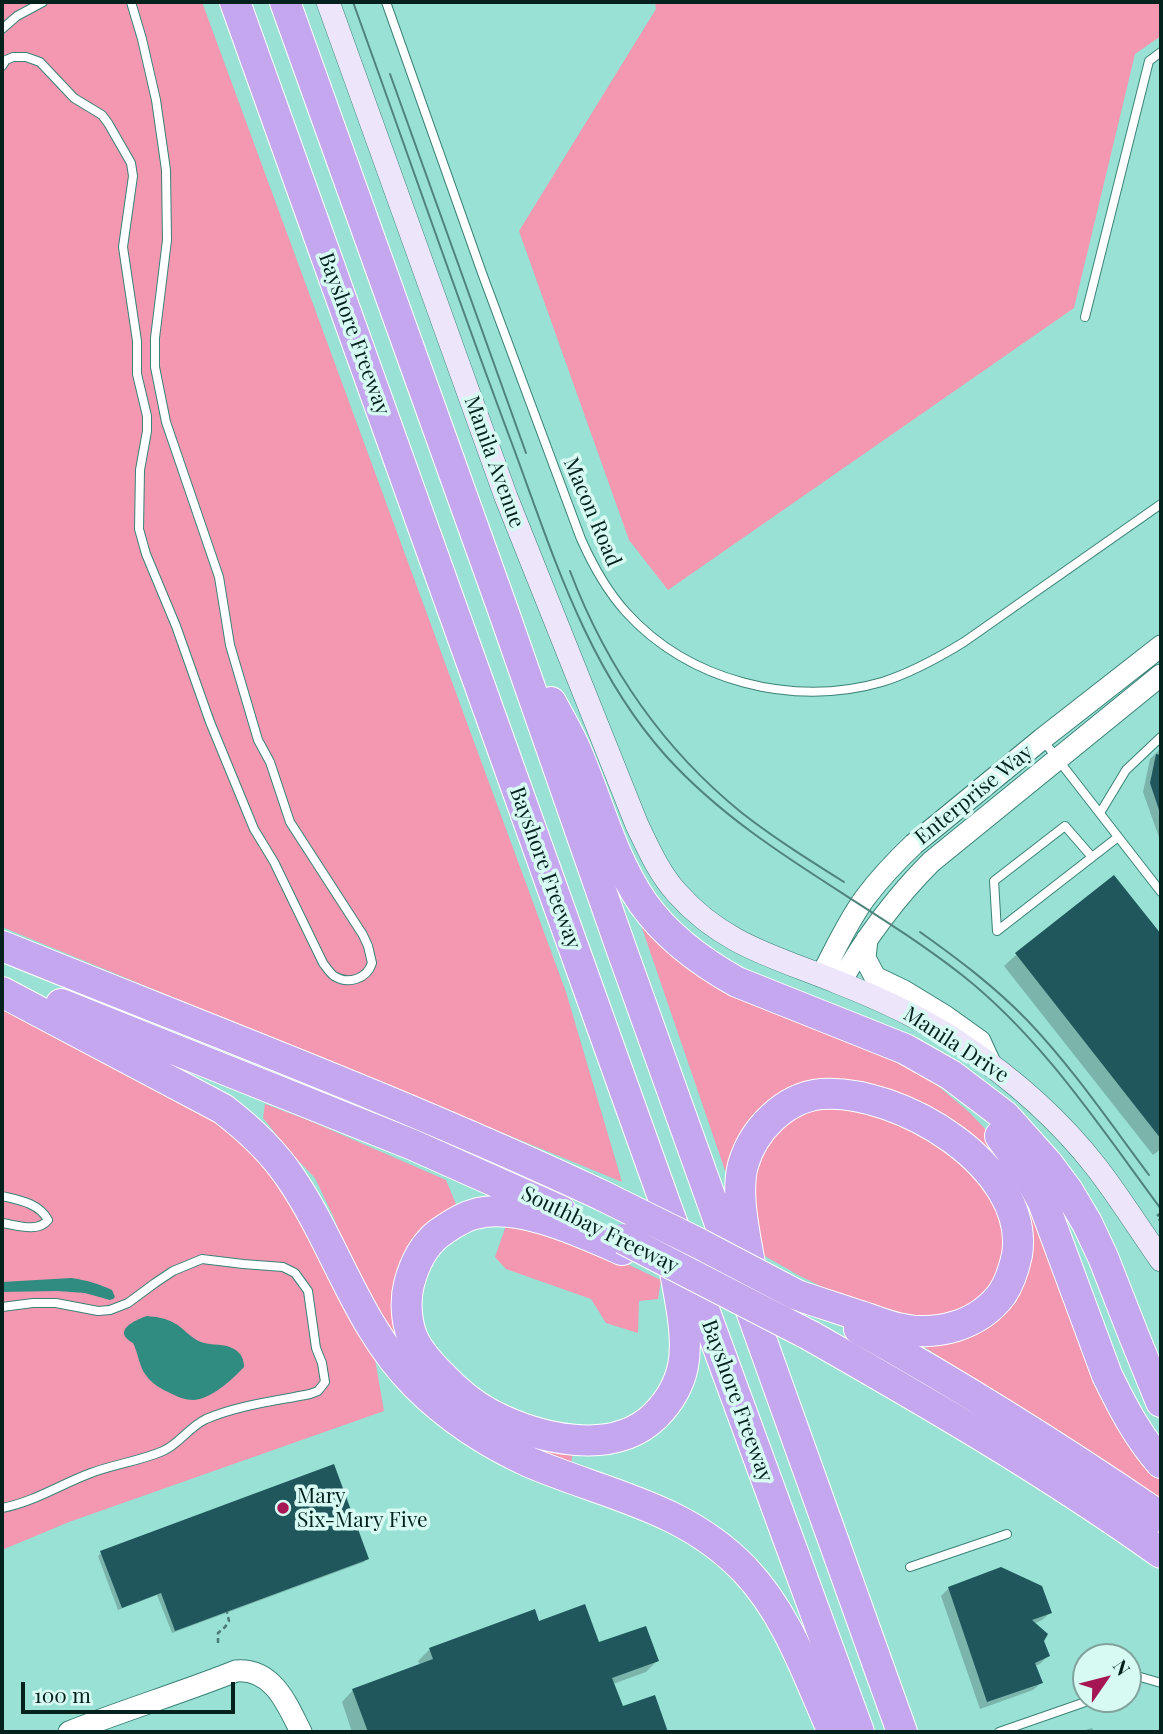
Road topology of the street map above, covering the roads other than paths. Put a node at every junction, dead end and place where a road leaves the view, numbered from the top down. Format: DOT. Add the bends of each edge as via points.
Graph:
graph roads {
  1 [pos="43,2"];
  2 [pos="131,2"];
  3 [pos="235,2"];
  4 [pos="285,2"];
  5 [pos="328,2"];
  6 [pos="386,2"];
  7 [pos="2,29"];
  8 [pos="1161,52"];
  9 [pos="2,66"];
  10 [pos="1085,317"];
  11 [pos="1161,504"];
  12 [pos="503,610"];
  13 [pos="1161,646"];
  14 [pos="1161,675"];
  15 [pos="1161,737"];
  16 [pos="1042,739"];
  17 [pos="1058,758"];
  18 [pos="1100,813"];
  19 [pos="1118,837"];
  20 [pos="1092,857"];
  21 [pos="1161,892"];
  22 [pos="691,907"];
  23 [pos="867,939"];
  24 [pos="2,946"];
  25 [pos="831,979"];
  26 [pos="2,981"];
  27 [pos="2,992"];
  28 [pos="905,1049"];
  29 [pos="991,1065"];
  30 [pos="2,1196"];
  31 [pos="665,1203"];
  32 [pos="2,1223"];
  33 [pos="623,1245"];
  34 [pos="1161,1260"];
  35 [pos="797,1295"];
  36 [pos="2,1307"];
  37 [pos="762,1341"];
  38 [pos="1161,1402"];
  39 [pos="1161,1462"];
  40 [pos="2,1508"];
  41 [pos="1161,1517"];
  42 [pos="1007,1534"];
  43 [pos="1161,1553"];
  44 [pos="910,1567"];
  45 [pos="1142,1677"];
  46 [pos="1161,1683"];
  47 [pos="1072,1707"];
  48 [pos="69,1732"];
  49 [pos="301,1732"];
  50 [pos="833,1732"];
  51 [pos="859,1732"];
  52 [pos="902,1732"];
  53 [pos="999,1732"];
  1 -- 7 [label="lane"];
  2 -- 9 [label="lane" via="156,100 166,170 167,240 155,338 155,367 166,422 219,577 230,645 258,740 290,822 368,946 372,963 360,978 334,976 323,963 254,829 146,554 139,529 147,416 137,374 137,341 123,247 131,163 102,116 74,98 40,62 13,57"];
  3 -- 31 [label="highway, Bayshore Freeway"];
  4 -- 12 [label="highway, Bayshore Freeway"];
  5 -- 22 [label="main road, Manila Avenue" via="532,566 637,825 661,871"];
  6 -- 11 [label="lane, Macon Road" via="589,557 626,612 675,654 705,670 767,688 824,691 883,682 964,642"];
  8 -- 10 [label="lane" via="1149,61"];
  12 -- 28 [label="highway" via="577,752 618,858 644,904 675,940 737,982"];
  12 -- 37 [label="highway, Bayshore Freeway"];
  13 -- 16 [label="street, Enterprise Way"];
  14 -- 17 [label="street, Enterprise Way"];
  15 -- 18 [label="lane" via="1126,769"];
  16 -- 17 [label="lane"];
  16 -- 25 [label="street, Enterprise Way" via="897,860 860,905"];
  17 -- 18 [label="lane"];
  17 -- 23 [label="street, Enterprise Way" via="930,862"];
  18 -- 19 [label="lane"];
  19 -- 20 [label="lane"];
  19 -- 21 [label="lane"];
  20 -- 20 [label="lane" via="1081,866 997,931 994,881 1034,849 1065,826"];
  22 -- 25 [label="main road, Manila Drive" via="754,950"];
  23 -- 25 [label="street, Enterprise Way"];
  23 -- 29 [label="street" via="865,958 875,977 980,1041"];
  24 -- 35 [label="highway, Southbay Freeway, bridge" via="511,1153"];
  25 -- 29 [label="main road, Manila Drive" via="935,1027"];
  26 -- 33 [label="highway, Southbay Freeway" via="413,1145 517,1190"];
  27 -- 50 [label="highway" via="223,1109 248,1129 273,1153 300,1192 385,1350 447,1413 484,1440 530,1462 674,1517 728,1553 772,1603"];
  28 -- 38 [label="highway" via="951,1075 1005,1116 1068,1191 1103,1257"];
  28 -- 39 [label="highway" via="994,1128 1030,1178 1055,1231 1111,1384 1136,1430"];
  29 -- 34 [label="main road, Manila Drive" via="1048,1113 1097,1168"];
  30 -- 32 [label="lane" via="40,1209 48,1220 31,1227"];
  31 -- 33 [label="highway" via="682,1316 683,1365 666,1405 638,1429 617,1437 574,1440 520,1427 467,1399 424,1358 412,1336 407,1313 411,1274 435,1237 454,1223 500,1211"];
  31 -- 51 [label="highway, Bayshore Freeway"];
  33 -- 43 [label="highway, Southbay Freeway, bridge" via="757,1307 923,1399"];
  35 -- 37 [label="highway" via="897,1328 924,1332 961,1325 994,1304 1007,1286 1015,1266 1016,1219 987,1170 935,1125 873,1100 821,1094 802,1099 759,1132 743,1167 743,1218"];
  35 -- 41 [label="highway, Southbay Freeway" via="928,1367"];
  36 -- 40 [label="lane" via="56,1303 110,1310 128,1303 173,1271 202,1259 284,1267 295,1273 308,1291 325,1382 310,1394 206,1419 166,1450 90,1473"];
  37 -- 52 [label="highway, Bayshore Freeway"];
  42 -- 44 [label="lane"];
  45 -- 46 [label="lane"];
  47 -- 53 [label="lane"];
  48 -- 49 [label="street" via="246,1670 276,1688"];
}
